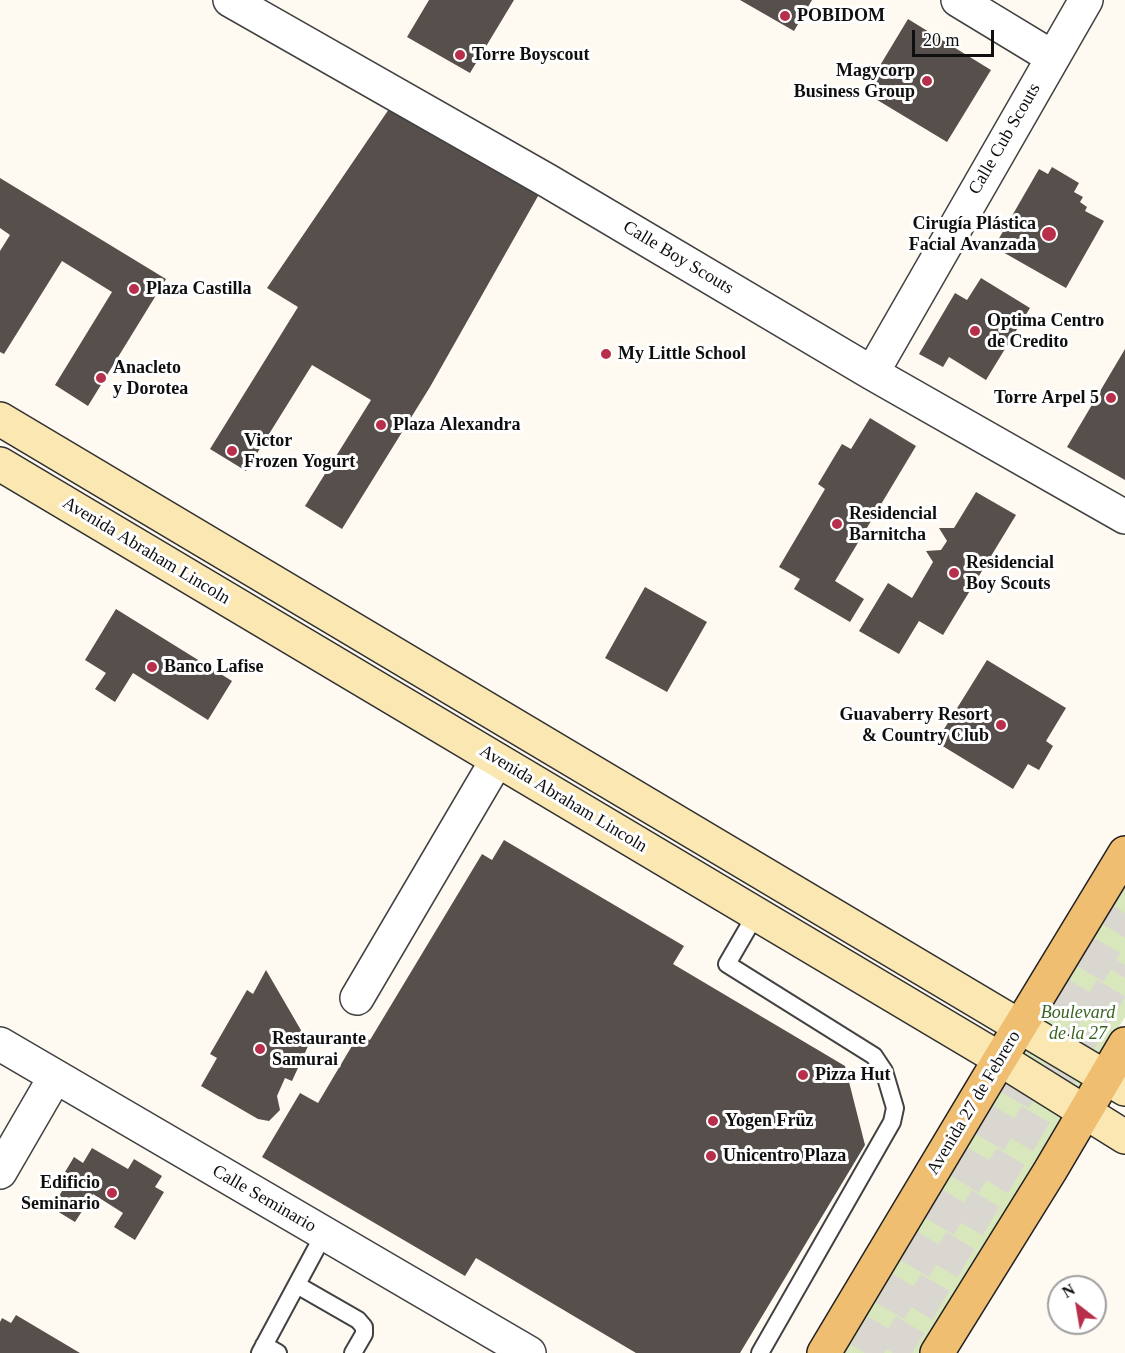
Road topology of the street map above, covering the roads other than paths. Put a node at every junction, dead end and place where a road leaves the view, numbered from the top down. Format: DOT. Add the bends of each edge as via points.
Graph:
graph roads {
  1 [pos="230,0"];
  2 [pos="958,0"];
  3 [pos="1086,0"];
  4 [pos="1052,57"];
  5 [pos="872,373"];
  6 [pos="0,419"];
  7 [pos="0,464"];
  8 [pos="1125,517"];
  9 [pos="497,760"];
  10 [pos="1125,853"];
  11 [pos="756,914"];
  12 [pos="357,998"];
  13 [pos="1020,1026"];
  14 [pos="0,1044"];
  15 [pos="1125,1044"];
  16 [pos="1000,1059"];
  17 [pos="56,1077"];
  18 [pos="1115,1083"];
  19 [pos="1085,1111"];
  20 [pos="1125,1137"];
  21 [pos="0,1172"];
  22 [pos="324,1234"];
  23 [pos="297,1285"];
  24 [pos="267,1350"];
  25 [pos="353,1353"];
  26 [pos="529,1353"];
  27 [pos="760,1353"];
  28 [pos="825,1353"];
  29 [pos="937,1353"];
  1 -- 5 [label="street, Calle Boy Scouts" via="548,181"];
  2 -- 4 [label="street"];
  3 -- 4 [label="street, Calle Cub Scouts"];
  4 -- 5 [label="street, Calle Cub Scouts"];
  5 -- 8 [label="street, Calle Boy Scouts"];
  6 -- 13 [label="main road, Avenida Abraham Lincoln"];
  7 -- 9 [label="main road, Avenida Abraham Lincoln"];
  9 -- 11 [label="main road, Avenida Abraham Lincoln"];
  9 -- 12 [label="street"];
  10 -- 13 [label="main road, Avenida 27 de Febrero"];
  11 -- 16 [label="main road, Avenida Abraham Lincoln"];
  11 -- 27 [label="lane" via="727,964 874,1056 884,1071 895,1108 892,1122"];
  13 -- 16 [label="main road, Avenida 27 de Febrero"];
  13 -- 18 [label="main road, Avenida Abraham Lincoln"];
  14 -- 17 [label="street, Calle Seminario"];
  15 -- 18 [label="main road"];
  16 -- 19 [label="main road, Avenida Abraham Lincoln"];
  16 -- 28 [label="main road, Avenida 27 de Febrero"];
  17 -- 21 [label="street"];
  17 -- 22 [label="street, Calle Seminario"];
  18 -- 19 [label="main road"];
  19 -- 20 [label="main road, Avenida Abraham Lincoln"];
  19 -- 29 [label="main road"];
  22 -- 23 [label="lane"];
  22 -- 26 [label="street, Calle Seminario"];
  23 -- 24 [label="lane"];
  23 -- 25 [label="lane" via="364,1326 364,1334"];
}
